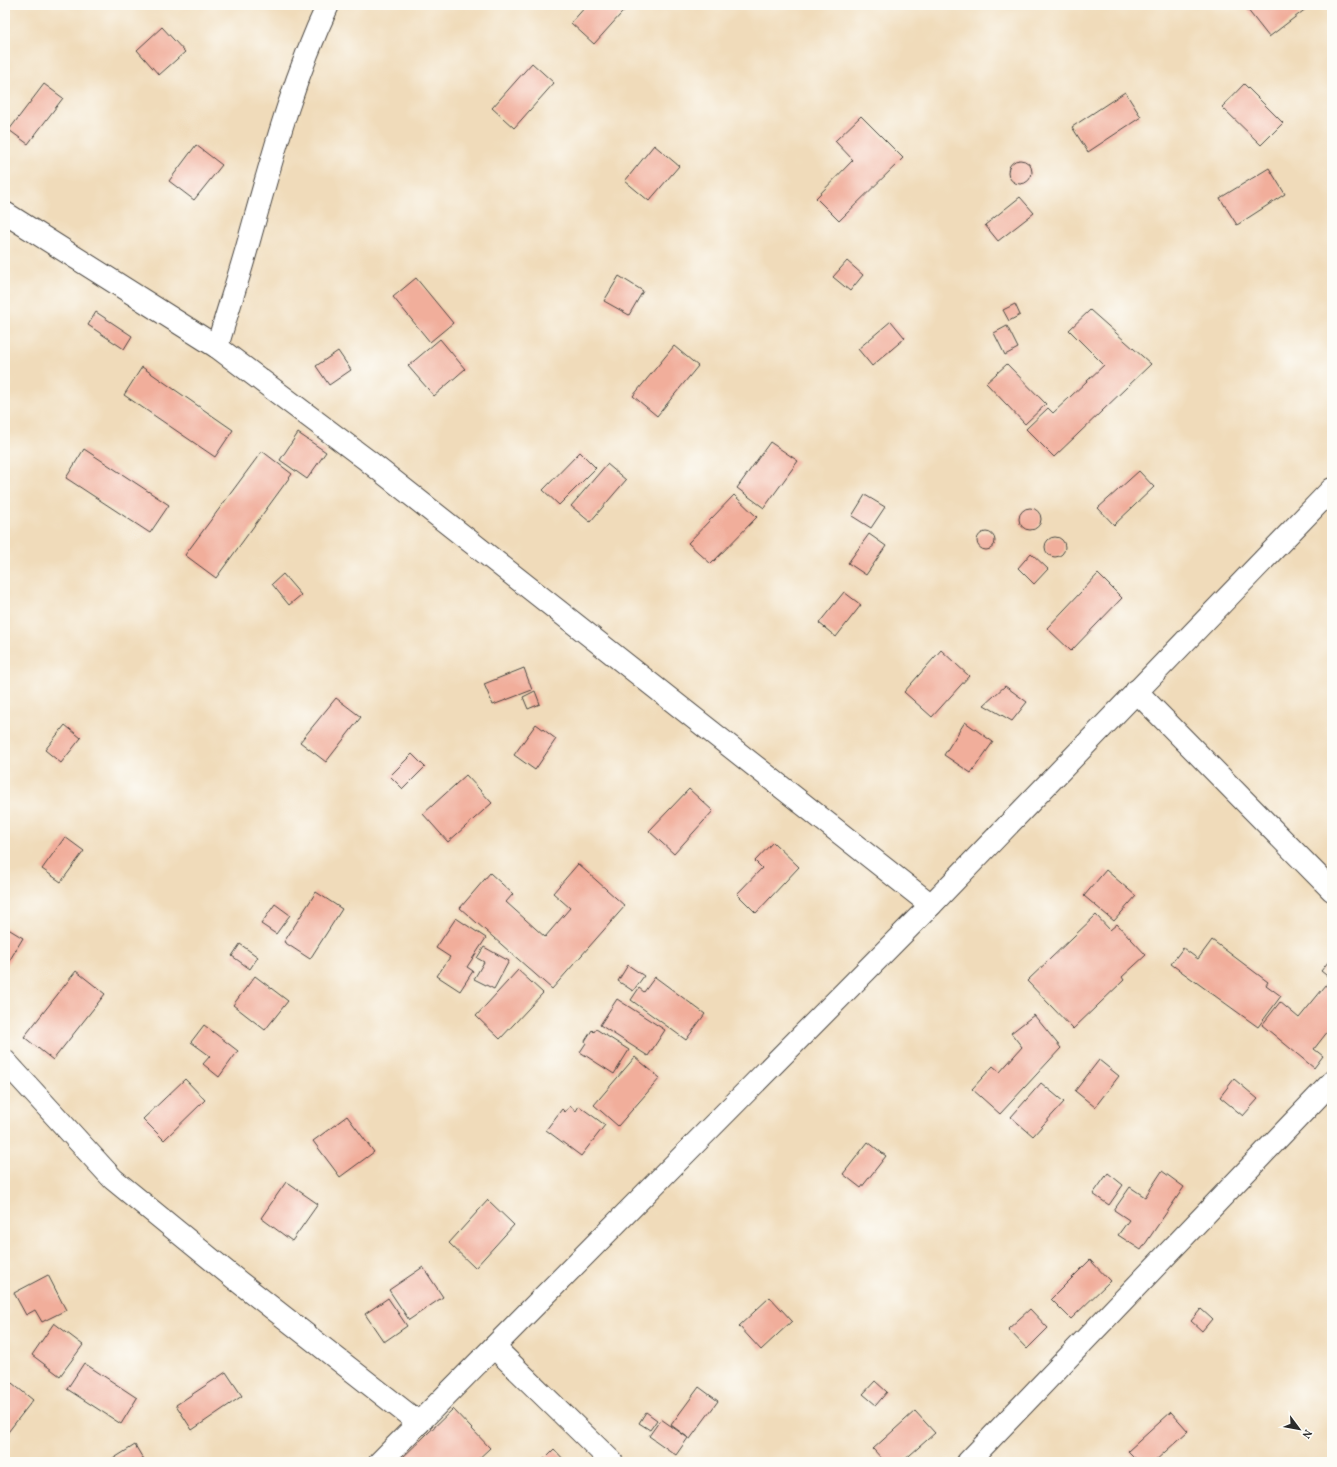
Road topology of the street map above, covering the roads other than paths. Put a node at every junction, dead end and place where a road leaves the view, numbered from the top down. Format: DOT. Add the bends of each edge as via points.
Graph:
graph roads {
  1 [pos="328,5"];
  2 [pos="5,213"];
  3 [pos="217,347"];
  4 [pos="1331,492"];
  5 [pos="1136,691"];
  6 [pos="1332,890"];
  7 [pos="931,905"];
  8 [pos="5,1061"];
  9 [pos="1332,1082"];
  10 [pos="494,1347"];
  11 [pos="419,1423"];
  12 [pos="380,1462"];
  13 [pos="612,1462"];
  14 [pos="968,1462"];
  1 -- 3 [label="street" via="299,72 284,116"];
  2 -- 3 [label="street"];
  3 -- 7 [label="street" via="367,460"];
  4 -- 5 [label="street"];
  5 -- 6 [label="street"];
  5 -- 7 [label="street"];
  7 -- 10 [label="street"];
  8 -- 11 [label="street" via="113,1179"];
  9 -- 14 [label="street"];
  10 -- 11 [label="street"];
  10 -- 13 [label="street"];
  11 -- 12 [label="street"];
}
